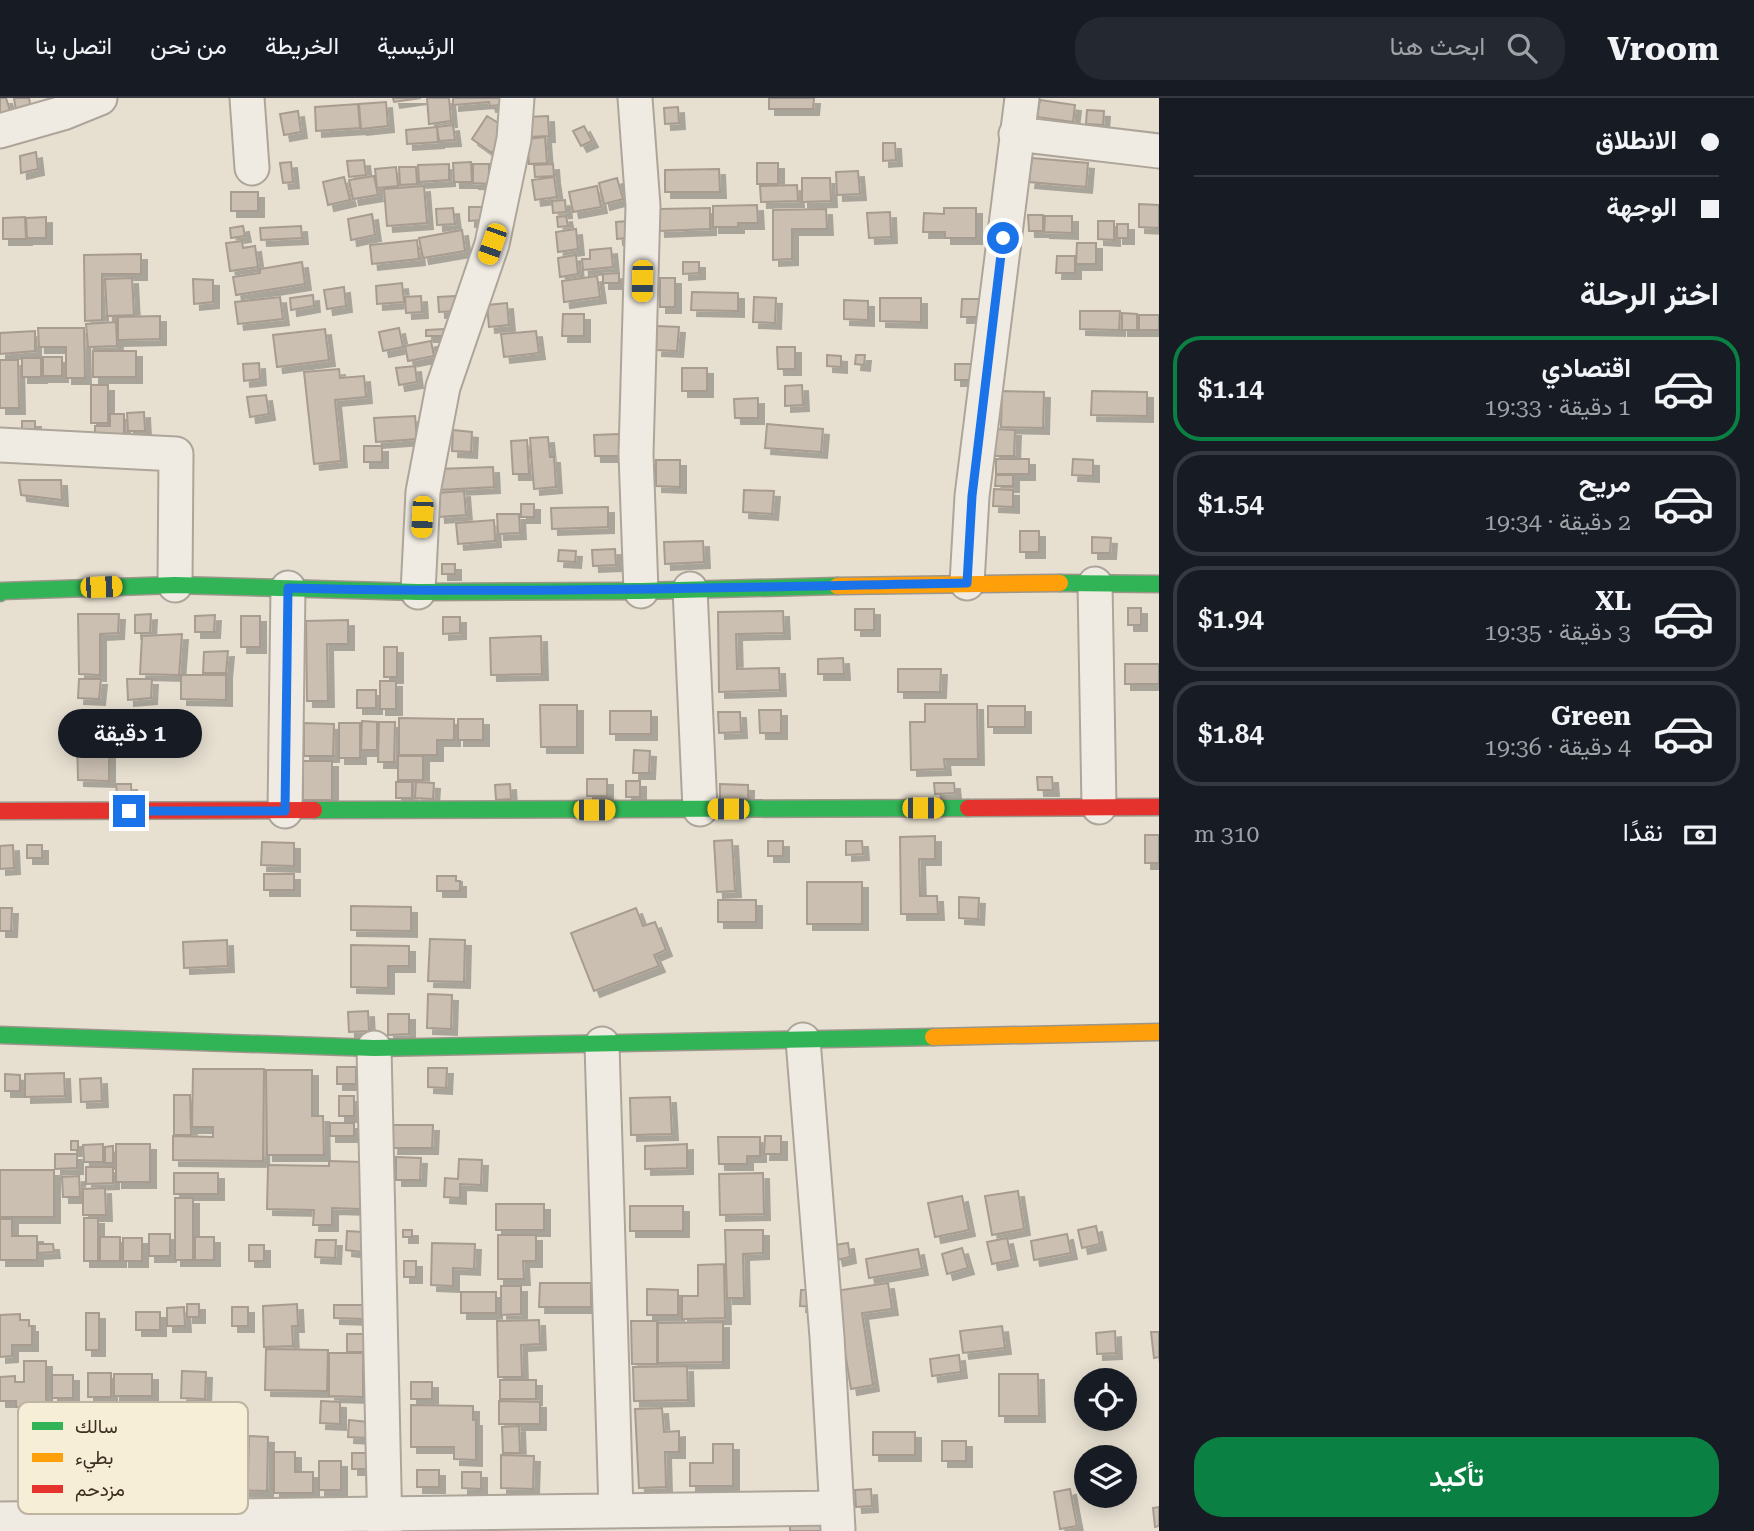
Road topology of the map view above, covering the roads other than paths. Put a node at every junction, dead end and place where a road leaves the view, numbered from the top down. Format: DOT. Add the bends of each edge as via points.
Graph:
graph roads {
  1 [pos="100,98"];
  2 [pos="247,98"];
  3 [pos="517,98"];
  4 [pos="635,98"];
  5 [pos="1022,98"];
  6 [pos="0,131"];
  7 [pos="1016,134"];
  8 [pos="1159,151"];
  9 [pos="252,168"];
  10 [pos="0,445"];
  11 [pos="967,583"];
  12 [pos="1095,584"];
  13 [pos="1159,584"];
  14 [pos="175,585"];
  15 [pos="288,588"];
  16 [pos="690,589"];
  17 [pos="642,591"];
  18 [pos="418,592"];
  19 [pos="0,593"];
  20 [pos="1099,807"];
  21 [pos="1159,807"];
  22 [pos="700,809"];
  23 [pos="0,811"];
  24 [pos="285,811"];
  25 [pos="1159,1032"];
  26 [pos="0,1035"];
  27 [pos="803,1040"];
  28 [pos="601,1044"];
  29 [pos="374,1048"];
  30 [pos="616,1511"];
  31 [pos="0,1519"];
  32 [pos="838,1520"];
  33 [pos="385,1523"];
  1 -- 6 [label="street"];
  2 -- 9 [label="street"];
  3 -- 18 [label="street" via="514,139 492,244 443,387 423,492"];
  4 -- 17 [label="street" via="643,206 636,454"];
  5 -- 7 [label="street"];
  7 -- 8 [label="street"];
  7 -- 11 [label="street" via="972,496"];
  10 -- 14 [label="street" via="176,454"];
  11 -- 12 [label="street"];
  11 -- 16 [label="street"];
  12 -- 13 [label="street"];
  12 -- 20 [label="street"];
  14 -- 15 [label="street"];
  14 -- 19 [label="street"];
  15 -- 18 [label="street"];
  15 -- 24 [label="street"];
  16 -- 17 [label="street"];
  16 -- 22 [label="street"];
  17 -- 18 [label="street"];
  20 -- 21 [label="street"];
  20 -- 22 [label="street"];
  22 -- 24 [label="street"];
  23 -- 24 [label="street"];
  25 -- 27 [label="street"];
  26 -- 29 [label="street"];
  27 -- 28 [label="street"];
  27 -- 32 [label="street"];
  28 -- 29 [label="street"];
  28 -- 30 [label="street"];
  29 -- 33 [label="street"];
  30 -- 32 [label="street"];
  30 -- 33 [label="street"];
  31 -- 33 [label="street"];
}
